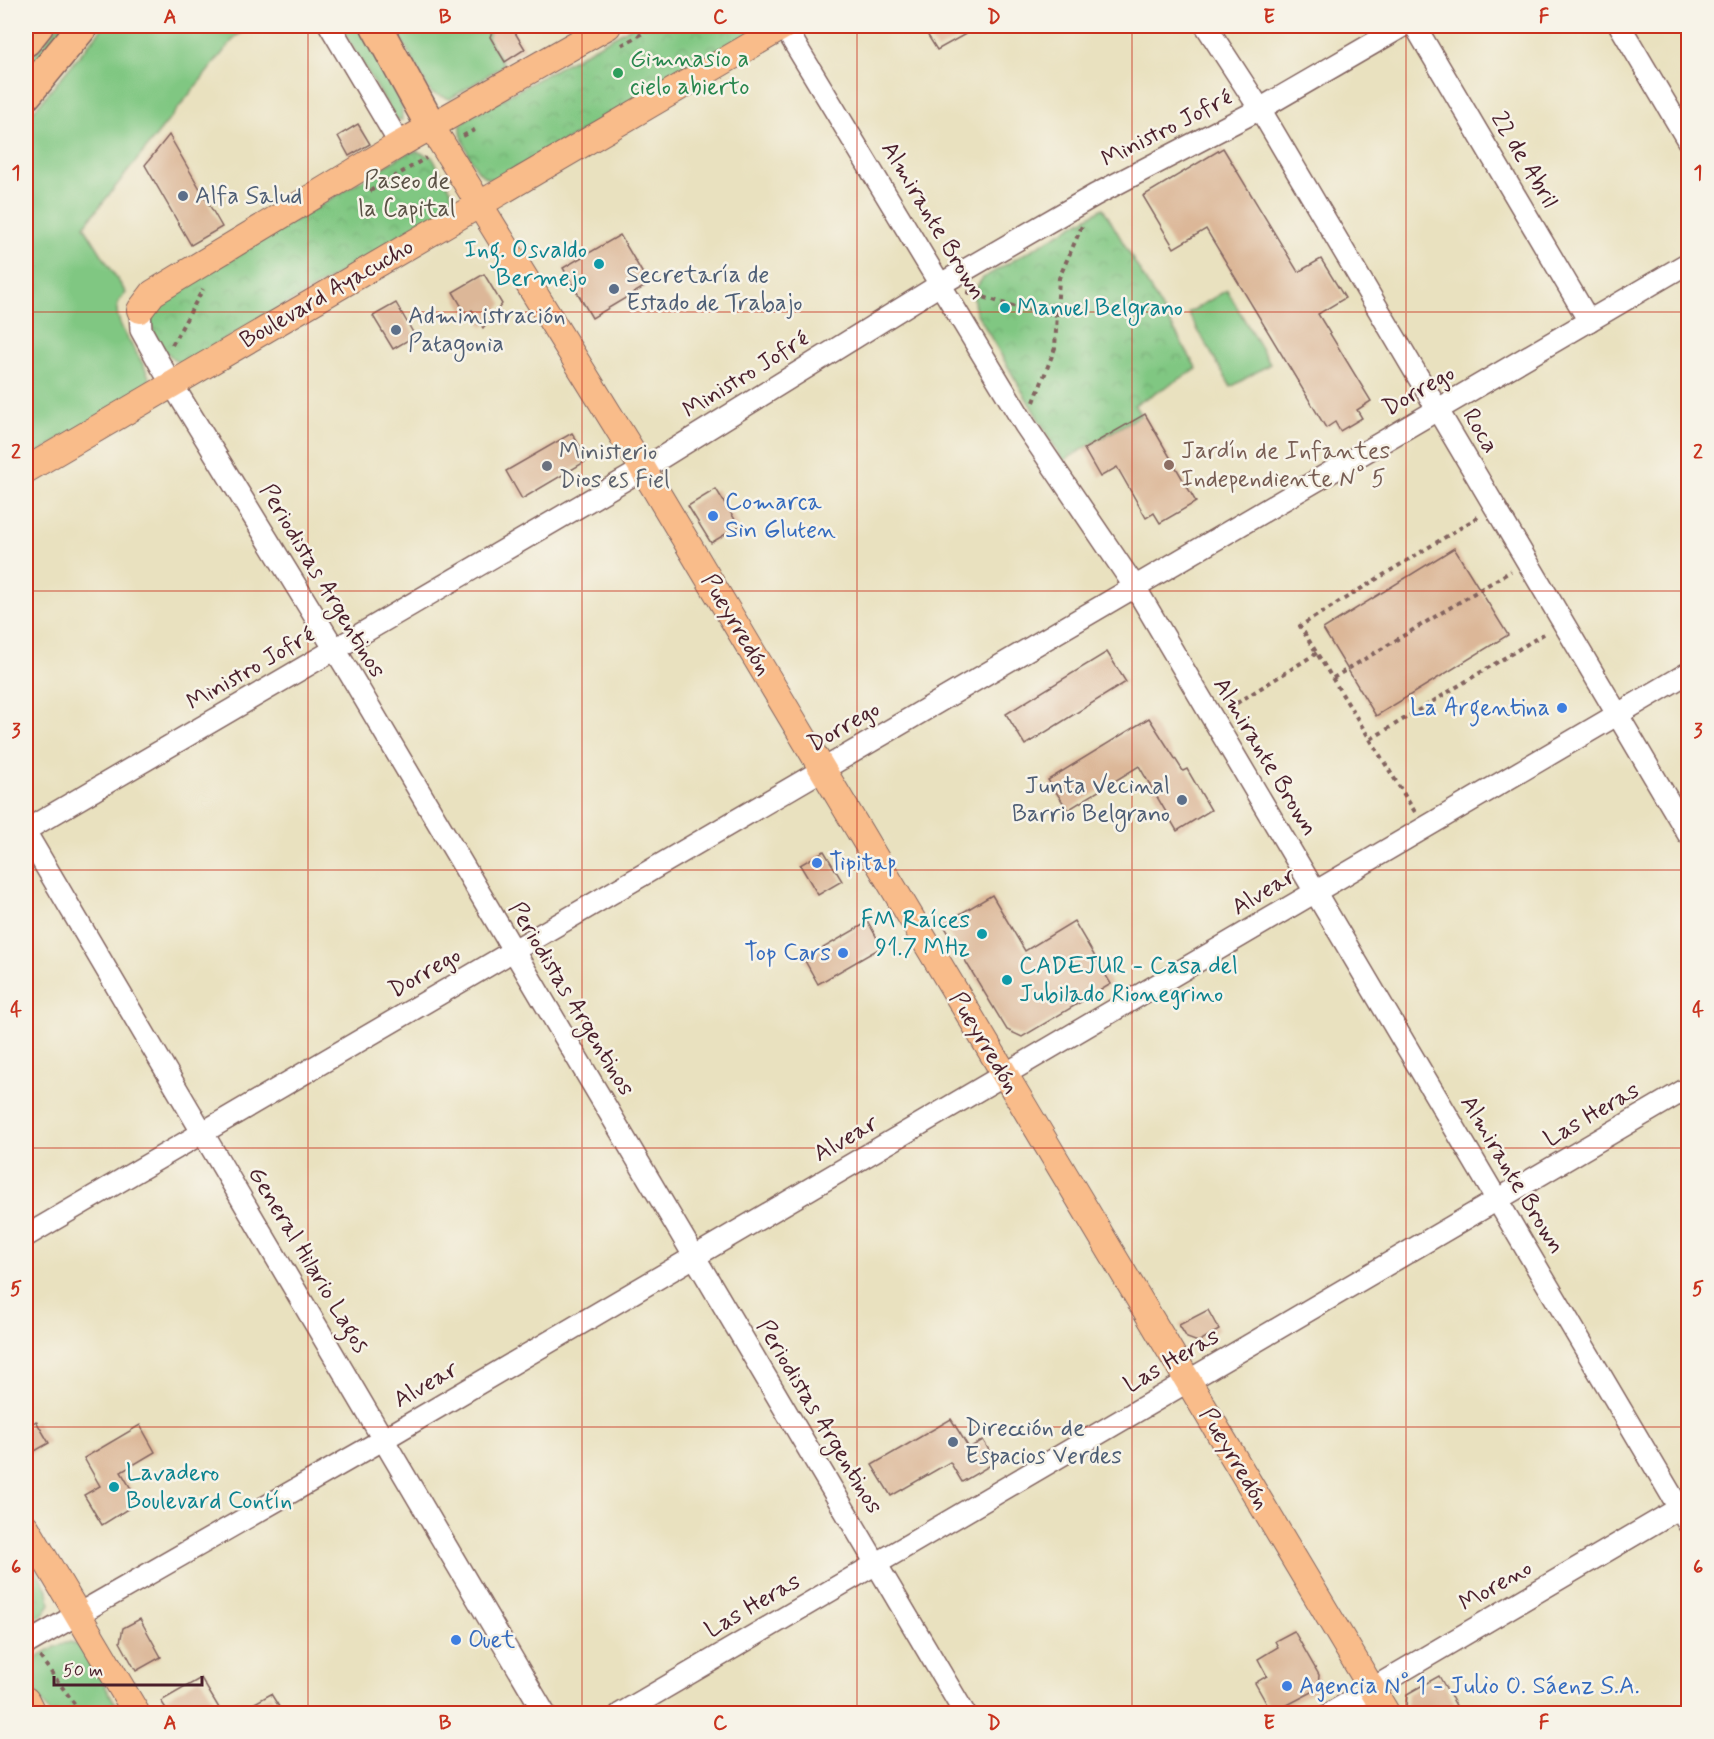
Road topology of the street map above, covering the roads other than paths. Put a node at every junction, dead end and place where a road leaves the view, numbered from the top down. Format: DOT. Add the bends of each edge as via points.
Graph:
graph roads {
  1 [pos="38,26"];
  2 [pos="83,26"];
  3 [pos="330,26"];
  4 [pos="376,26"];
  5 [pos="784,26"];
  6 [pos="1206,26"];
  7 [pos="1403,26"];
  8 [pos="1414,26"];
  9 [pos="1620,26"];
  10 [pos="612,37"];
  11 [pos="26,41"];
  12 [pos="26,95"];
  13 [pos="1260,109"];
  14 [pos="438,137"];
  15 [pos="1689,141"];
  16 [pos="400,144"];
  17 [pos="479,205"];
  18 [pos="1689,263"];
  19 [pos="941,284"];
  20 [pos="140,310"];
  21 [pos="1589,321"];
  22 [pos="166,375"];
  23 [pos="1437,410"];
  24 [pos="643,469"];
  25 [pos="26,470"];
  26 [pos="1135,587"];
  27 [pos="335,649"];
  28 [pos="1689,673"];
  29 [pos="1618,714"];
  30 [pos="822,770"];
  31 [pos="26,831"];
  32 [pos="1689,834"];
  33 [pos="1315,892"];
  34 [pos="513,951"];
  35 [pos="1004,1076"];
  36 [pos="1689,1088"];
  37 [pos="202,1132"];
  38 [pos="1497,1200"];
  39 [pos="26,1236"];
  40 [pos="695,1257"];
  41 [pos="1187,1382"];
  42 [pos="384,1439"];
  43 [pos="1686,1512"];
  44 [pos="26,1527"];
  45 [pos="876,1564"];
  46 [pos="78,1614"];
  47 [pos="27,1643"];
  48 [pos="1372,1689"];
  49 [pos="26,1700"];
  50 [pos="33,1713"];
  51 [pos="137,1713"];
  52 [pos="545,1713"];
  53 [pos="620,1713"];
  54 [pos="965,1713"];
  55 [pos="1329,1713"];
  56 [pos="1387,1713"];
  1 -- 11 [label="highway"];
  2 -- 12 [label="highway"];
  3 -- 16 [label="street"];
  4 -- 14 [label="highway"];
  5 -- 17 [label="main road, Boulevard Ayacucho"];
  5 -- 19 [label="street, Almirante Brown"];
  6 -- 13 [label="street, Roca"];
  7 -- 13 [label="street, Ministro Jofré"];
  8 -- 21 [label="street, 22 de Abril"];
  9 -- 15 [label="street"];
  10 -- 14 [label="main road"];
  13 -- 19 [label="street, Ministro Jofré" via="1095,195"];
  13 -- 23 [label="street, Roca"];
  14 -- 16 [label="main road"];
  14 -- 17 [label="main road, Pueyrredón"];
  16 -- 20 [label="main road" via="153,293"];
  17 -- 22 [label="main road, Boulevard Ayacucho"];
  17 -- 24 [label="main road, Pueyrredón"];
  18 -- 21 [label="street, Dorrego"];
  19 -- 24 [label="street, Ministro Jofré"];
  19 -- 26 [label="street, Almirante Brown" via="1025,425"];
  20 -- 22 [label="street, Periodistas Argentinos" via="141,330"];
  21 -- 23 [label="street, Dorrego"];
  22 -- 25 [label="main road, Boulevard Ayacucho"];
  22 -- 27 [label="street, Periodistas Argentinos"];
  23 -- 26 [label="street, Dorrego"];
  23 -- 29 [label="street, Roca"];
  24 -- 27 [label="street, Ministro Jofré"];
  24 -- 30 [label="main road, Pueyrredón"];
  26 -- 30 [label="street, Dorrego"];
  26 -- 33 [label="street, Almirante Brown"];
  27 -- 31 [label="street, Ministro Jofré"];
  27 -- 34 [label="street, Periodistas Argentinos"];
  28 -- 29 [label="street, Alvear"];
  29 -- 32 [label="street, Roca"];
  29 -- 33 [label="street, Alvear"];
  30 -- 34 [label="street, Dorrego"];
  30 -- 35 [label="main road, Pueyrredón"];
  31 -- 37 [label="street, General Hilario Lagos"];
  33 -- 35 [label="street, Alvear"];
  33 -- 38 [label="street, Almirante Brown"];
  34 -- 37 [label="street, Dorrego"];
  34 -- 40 [label="street, Periodistas Argentinos"];
  35 -- 40 [label="street, Alvear"];
  35 -- 41 [label="main road, Pueyrredón"];
  36 -- 38 [label="street, Las Heras"];
  37 -- 39 [label="street, Dorrego"];
  37 -- 42 [label="street, General Hilario Lagos"];
  38 -- 41 [label="street, Las Heras"];
  38 -- 43 [label="street, Almirante Brown"];
  40 -- 42 [label="street, Alvear"];
  40 -- 45 [label="street, Periodistas Argentinos"];
  41 -- 45 [label="street, Las Heras"];
  41 -- 48 [label="main road, Pueyrredón"];
  42 -- 46 [label="street, Alvear"];
  42 -- 52 [label="street, General Hilario Lagos"];
  43 -- 48 [label="street, Moreno"];
  44 -- 46 [label="main road"];
  45 -- 53 [label="street, Las Heras"];
  45 -- 54 [label="street, Periodistas Argentinos"];
  46 -- 47 [label="street, Alvear"];
  46 -- 51 [label="main road"];
  48 -- 55 [label="street, Moreno"];
  48 -- 56 [label="main road, Pueyrredón"];
  49 -- 50 [label="main road"];
}
